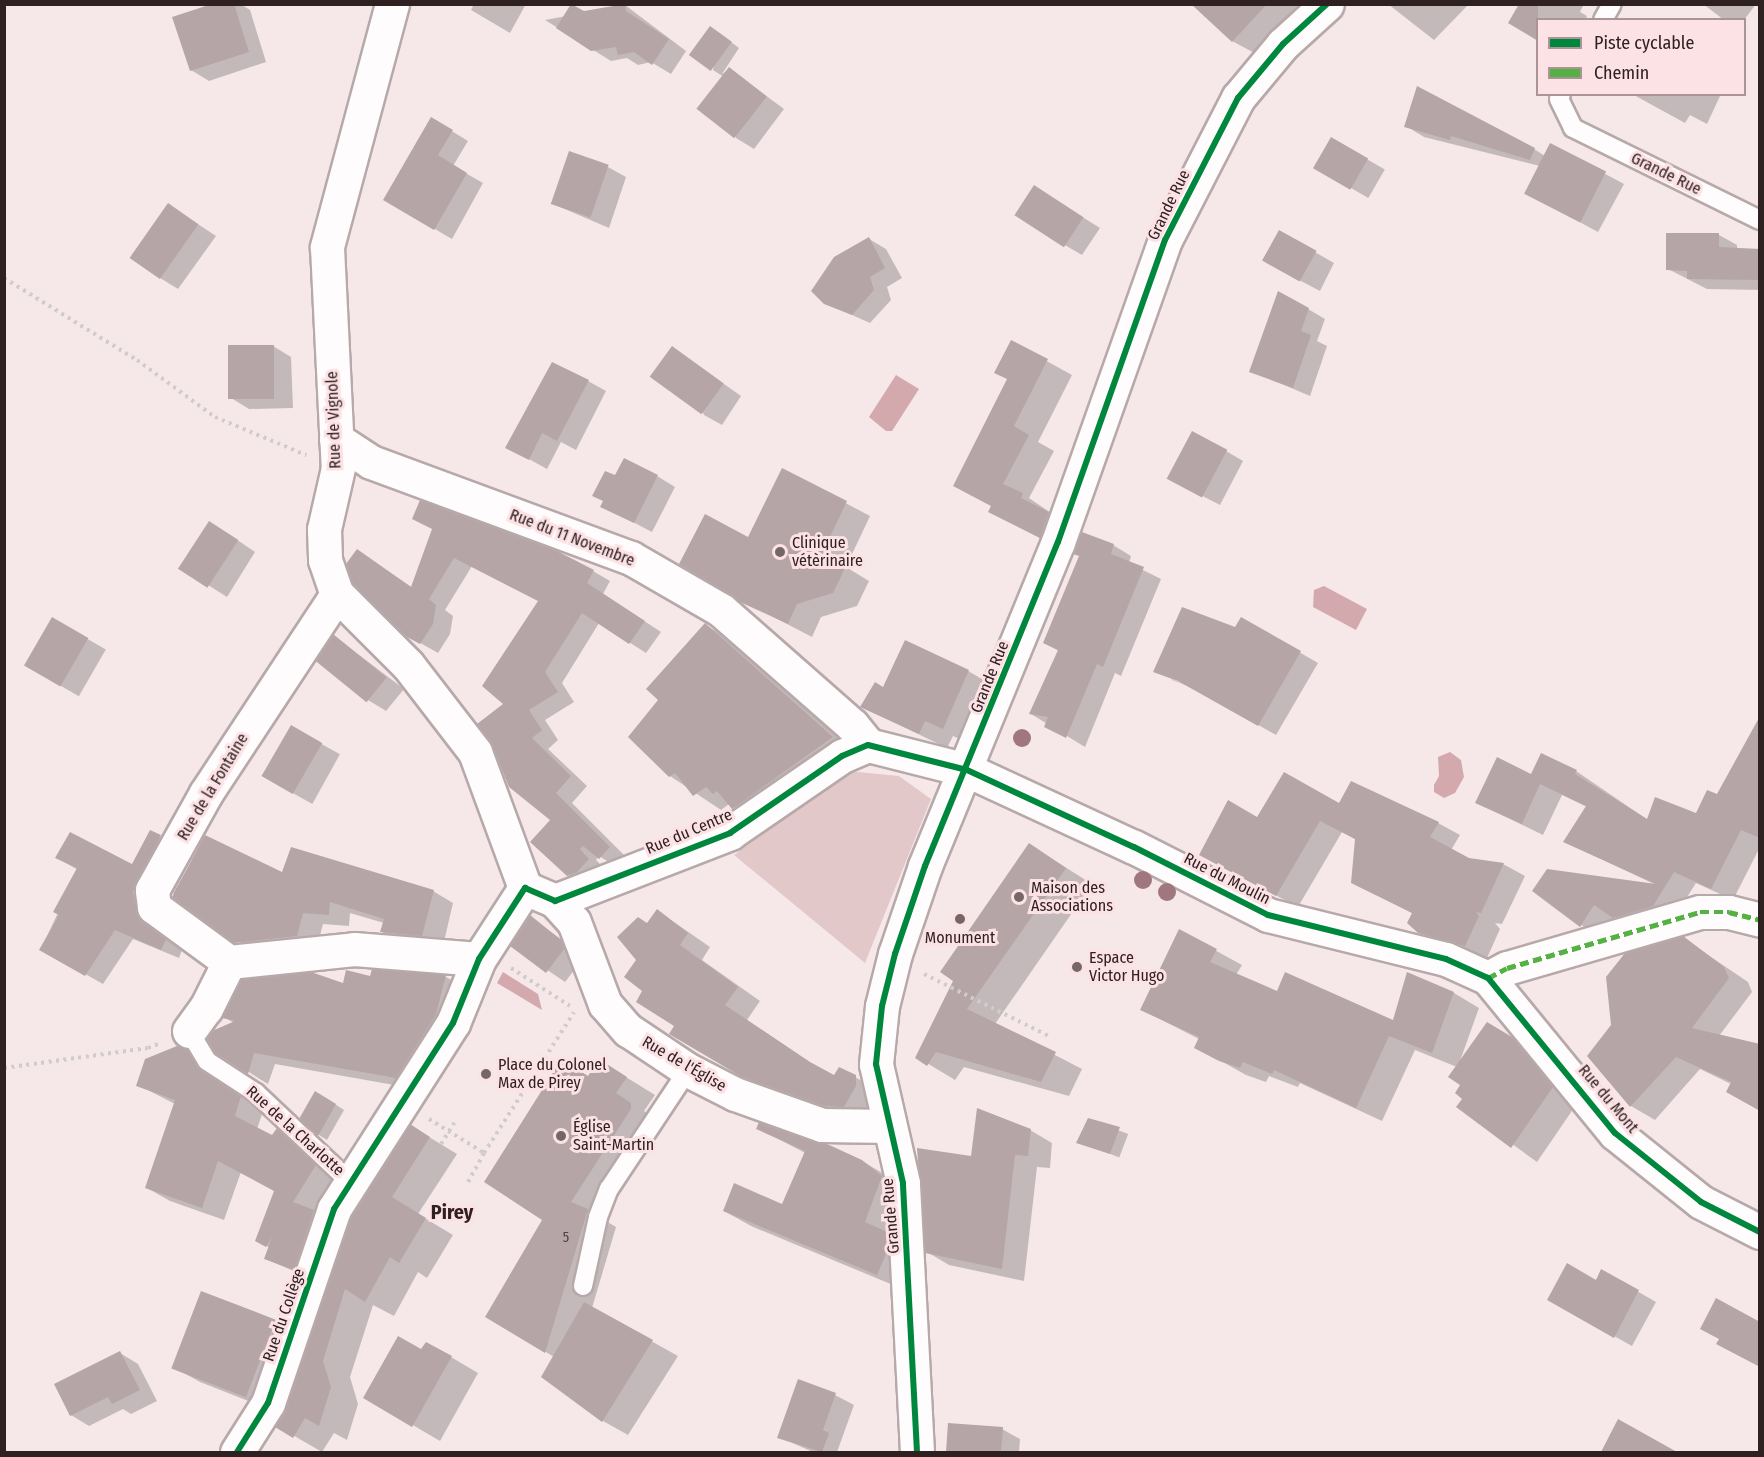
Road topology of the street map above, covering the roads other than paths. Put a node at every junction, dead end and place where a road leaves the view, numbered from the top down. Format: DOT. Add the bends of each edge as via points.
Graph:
graph roads {
  1 [pos="392,4"];
  2 [pos="1327,4"];
  3 [pos="1612,4"];
  4 [pos="1605,18"];
  5 [pos="1560,96"];
  6 [pos="1760,220"];
  7 [pos="337,453"];
  8 [pos="337,594"];
  9 [pos="868,745"];
  10 [pos="967,770"];
  11 [pos="525,888"];
  12 [pos="555,901"];
  13 [pos="1760,920"];
  14 [pos="479,959"];
  15 [pos="229,962"];
  16 [pos="1488,978"];
  17 [pos="189,1031"];
  18 [pos="688,1070"];
  19 [pos="889,1126"];
  20 [pos="350,1182"];
  21 [pos="1760,1233"];
  22 [pos="583,1286"];
  23 [pos="237,1452"];
  24 [pos="917,1452"];
  1 -- 7 [label="street, Rue de Vignole" via="327,248"];
  2 -- 10 [label="street, Grande Rue" via="1283,44 1238,98 1165,240 1058,542"];
  3 -- 4 [label="lane"];
  5 -- 6 [label="lane, Grande Rue" via="1573,128"];
  7 -- 8 [label="street, Rue de Vignole" via="324,529 325,560"];
  7 -- 9 [label="street, Rue du 11 Novembre" via="631,558 721,610 852,725"];
  8 -- 11 [label="street, Rue de Vignole" via="408,664 475,752"];
  8 -- 15 [label="street, Rue de la Fontaine" via="206,794 152,890 154,907"];
  9 -- 10 [label="street"];
  9 -- 12 [label="street, Rue du Centre" via="842,756 730,833"];
  10 -- 16 [label="street, Rue du Moulin" via="1134,847 1268,915 1446,959"];
  10 -- 19 [label="street, Grande Rue" via="925,866 882,1006 876,1064"];
  11 -- 12 [label="street"];
  11 -- 14 [label="street"];
  12 -- 18 [label="street, Rue de l'Église" via="574,922 614,1017"];
  13 -- 16 [label="street" via="1729,912 1700,912 1507,968"];
  14 -- 15 [label="street" via="354,949"];
  14 -- 20 [label="street" via="453,1023"];
  15 -- 17 [label="street" via="206,1008"];
  16 -- 21 [label="street, Rue du Mont" via="1615,1133 1701,1202"];
  17 -- 20 [label="lane, Rue de la Charlotte" via="207,1061 256,1093"];
  18 -- 19 [label="street, Rue de l'Église" via="735,1094 822,1125"];
  18 -- 22 [label="lane" via="609,1189 598,1217"];
  19 -- 24 [label="street, Grande Rue" via="903,1183"];
  20 -- 23 [label="street, Rue du Collège" via="334,1209 268,1403"];
}
